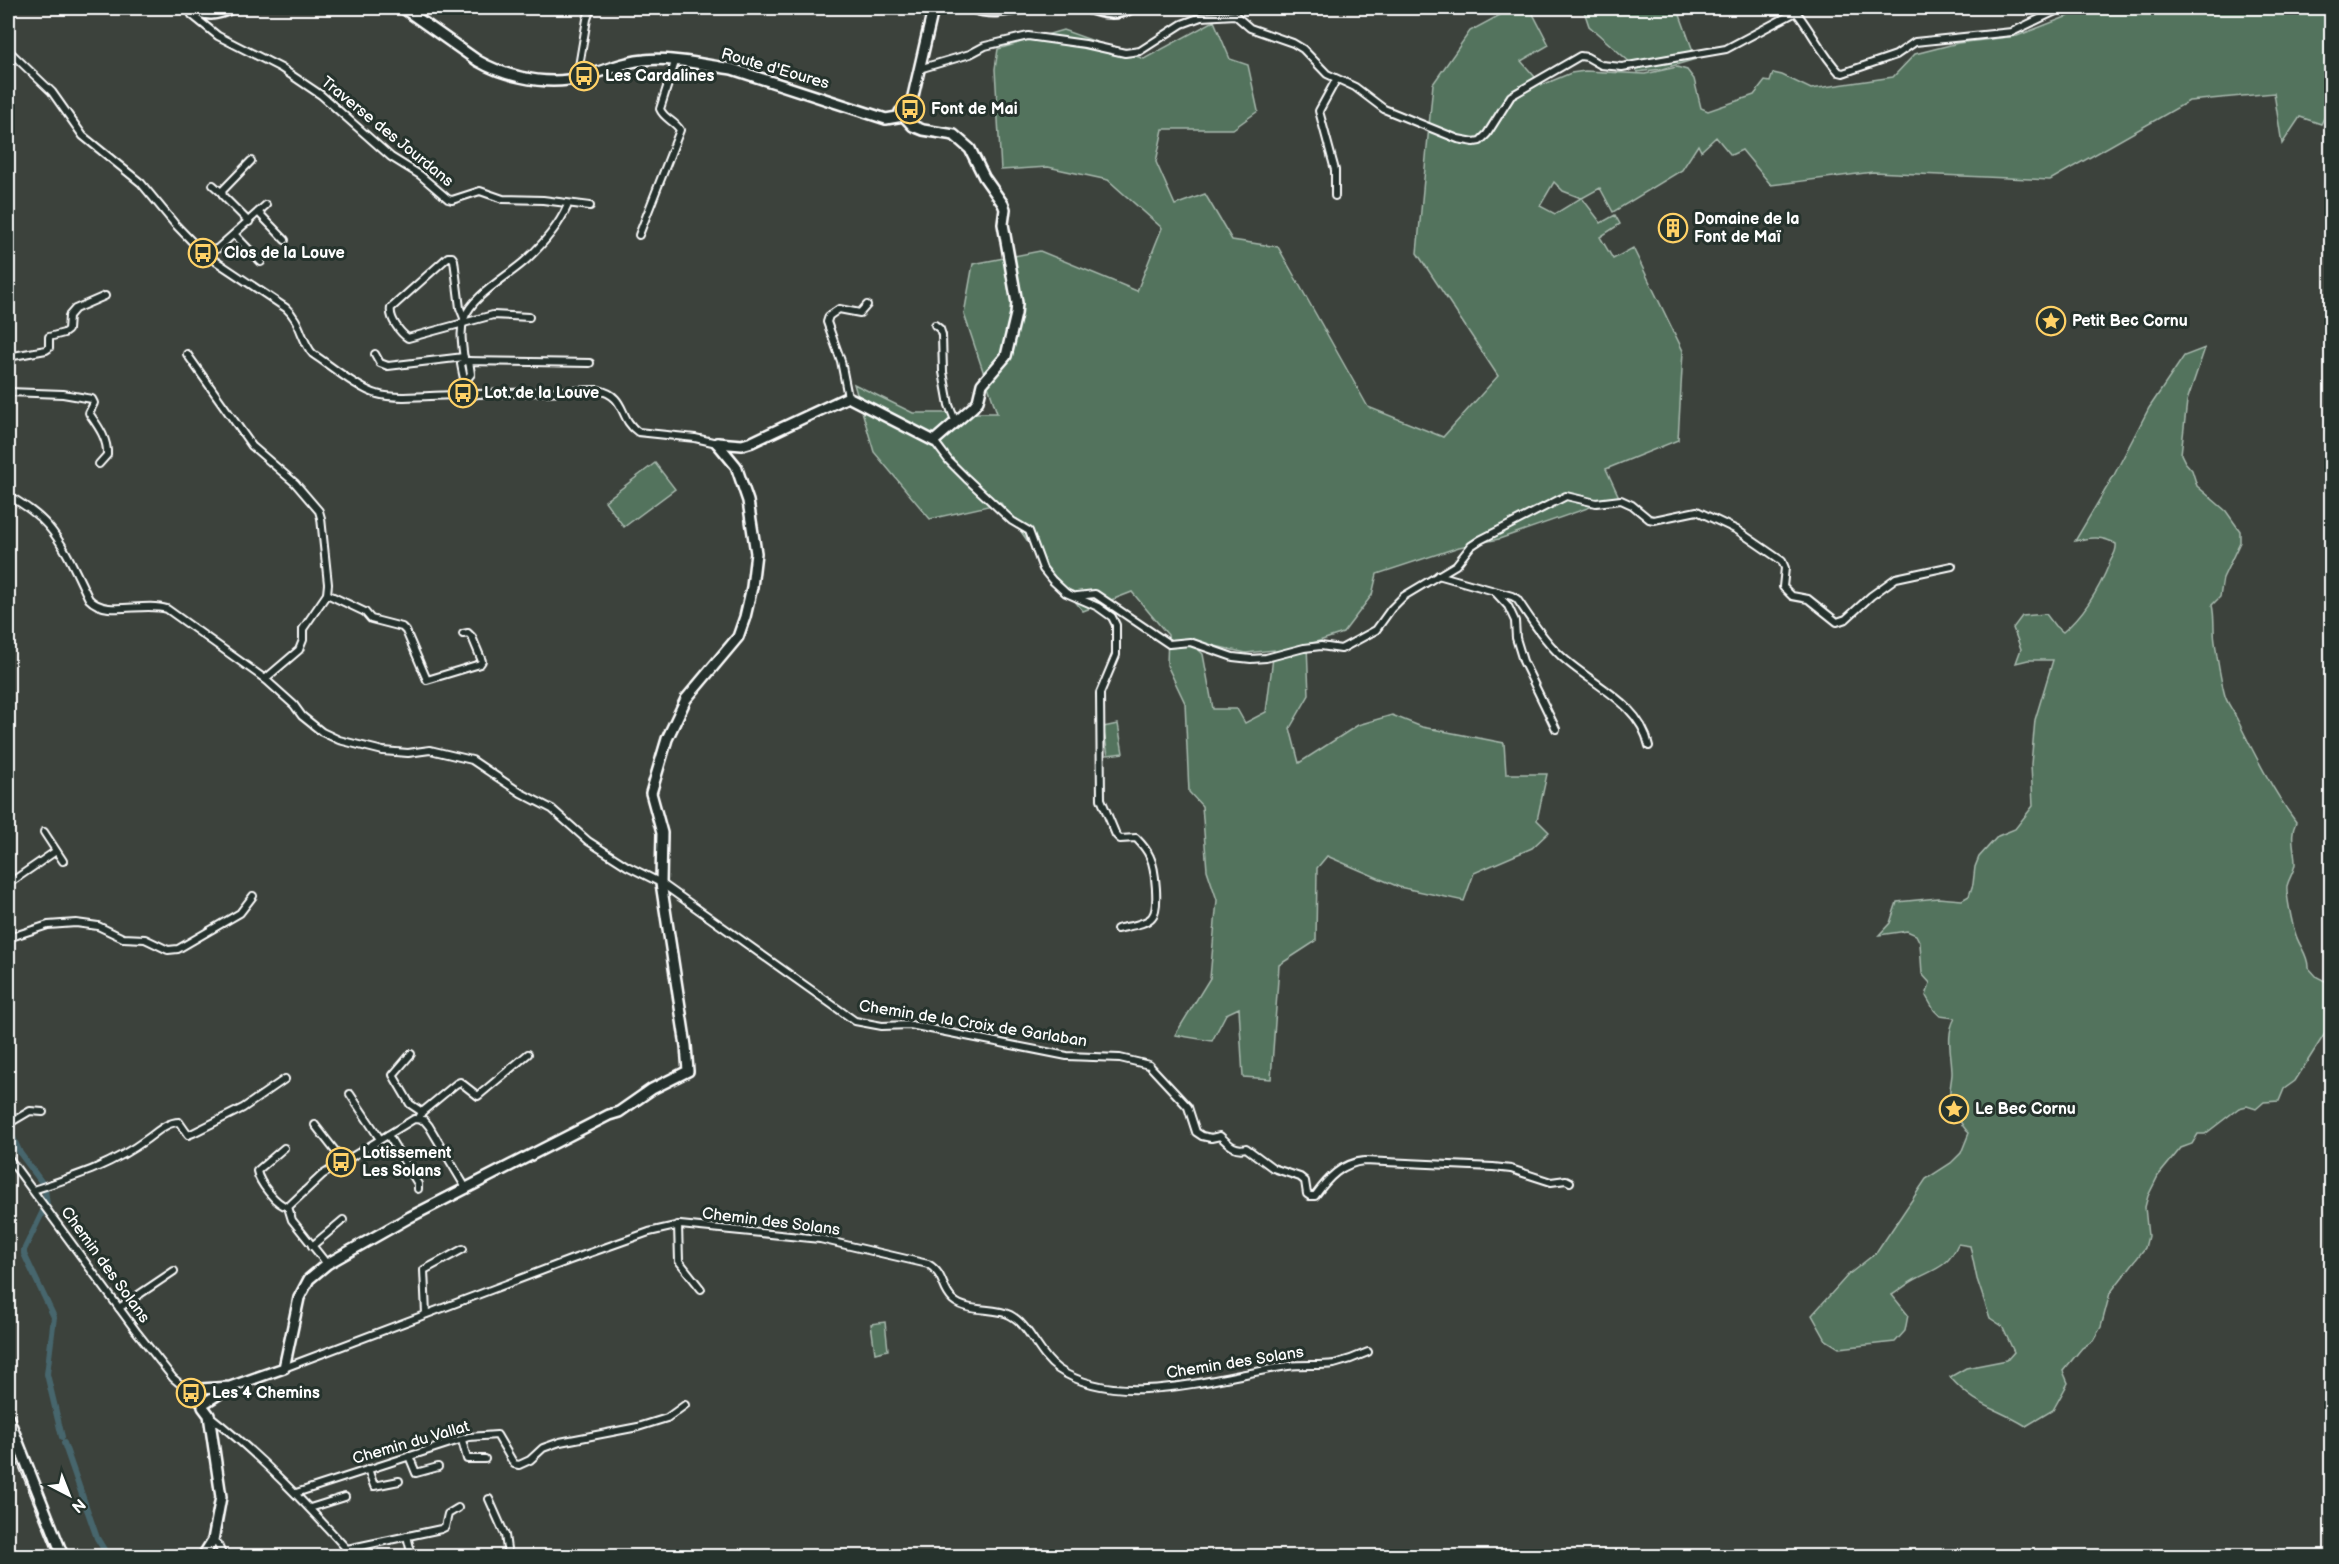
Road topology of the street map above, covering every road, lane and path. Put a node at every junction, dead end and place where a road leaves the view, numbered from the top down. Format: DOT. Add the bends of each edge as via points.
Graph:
graph roads {
  1 [pos="190,8"];
  2 [pos="232,8"];
  3 [pos="407,8"];
  4 [pos="456,8"];
  5 [pos="466,8"];
  6 [pos="591,8"];
  7 [pos="922,8"];
  8 [pos="973,8"];
  9 [pos="1022,8"];
  10 [pos="1088,8"];
  11 [pos="1131,8"];
  12 [pos="2062,8"];
  13 [pos="934,11"];
  14 [pos="8,50"];
  15 [pos="675,62"];
  16 [pos="919,69"];
  17 [pos="577,78"];
  18 [pos="1336,80"];
  19 [pos="901,114"];
  20 [pos="251,161"];
  21 [pos="213,185"];
  22 [pos="222,193"];
  23 [pos="1335,196"];
  24 [pos="266,205"];
  25 [pos="590,206"];
  26 [pos="567,207"];
  27 [pos="259,213"];
  28 [pos="249,222"];
  29 [pos="235,235"];
  30 [pos="639,235"];
  31 [pos="285,240"];
  32 [pos="202,252"];
  33 [pos="261,262"];
  34 [pos="105,296"];
  35 [pos="867,305"];
  36 [pos="530,317"];
  37 [pos="463,321"];
  38 [pos="935,325"];
  39 [pos="187,354"];
  40 [pos="375,354"];
  41 [pos="8,357"];
  42 [pos="465,361"];
  43 [pos="590,363"];
  44 [pos="8,392"];
  45 [pos="467,395"];
  46 [pos="848,397"];
  47 [pos="956,423"];
  48 [pos="934,441"];
  49 [pos="717,443"];
  50 [pos="99,464"];
  51 [pos="8,495"];
  52 [pos="1952,566"];
  53 [pos="1438,575"];
  54 [pos="1495,592"];
  55 [pos="327,594"];
  56 [pos="1077,596"];
  57 [pos="463,634"];
  58 [pos="265,679"];
  59 [pos="1556,729"];
  60 [pos="1649,747"];
  61 [pos="44,832"];
  62 [pos="56,851"];
  63 [pos="63,861"];
  64 [pos="661,883"];
  65 [pos="8,884"];
  66 [pos="253,896"];
  67 [pos="1117,929"];
  68 [pos="8,938"];
  69 [pos="411,1054"];
  70 [pos="528,1054"];
  71 [pos="285,1079"];
  72 [pos="350,1094"];
  73 [pos="43,1112"];
  74 [pos="420,1115"];
  75 [pos="8,1124"];
  76 [pos="315,1125"];
  77 [pos="388,1135"];
  78 [pos="380,1139"];
  79 [pos="284,1148"];
  80 [pos="8,1157"];
  81 [pos="343,1161"];
  82 [pos="1570,1182"];
  83 [pos="466,1188"];
  84 [pos="33,1190"];
  85 [pos="418,1190"];
  86 [pos="288,1207"];
  87 [pos="343,1220"];
  88 [pos="678,1225"];
  89 [pos="312,1246"];
  90 [pos="463,1249"];
  91 [pos="327,1264"];
  92 [pos="174,1271"];
  93 [pos="702,1289"];
  94 [pos="119,1308"];
  95 [pos="426,1314"];
  96 [pos="1368,1352"];
  97 [pos="284,1368"];
  98 [pos="203,1395"];
  99 [pos="685,1405"];
  100 [pos="209,1415"];
  101 [pos="8,1417"];
  102 [pos="462,1440"];
  103 [pos="409,1456"];
  104 [pos="485,1459"];
  105 [pos="438,1467"];
  106 [pos="368,1469"];
  107 [pos="399,1481"];
  108 [pos="296,1493"];
  109 [pos="345,1497"];
  110 [pos="489,1499"];
  111 [pos="310,1508"];
  112 [pos="458,1508"];
  113 [pos="407,1536"];
  114 [pos="213,1540"];
  115 [pos="346,1549"];
  116 [pos="63,1557"];
  117 [pos="203,1557"];
  118 [pos="224,1557"];
  119 [pos="353,1557"];
  120 [pos="412,1557"];
  121 [pos="508,1557"];
  1 -- 2 [label="street" via="215,15"];
  1 -- 25 [label="street, Traverse des Jourdans" via="192,15 218,36 281,68 321,95 391,157 448,199 480,191 503,199"];
  3 -- 17 [label="street, Route d'Eoures" via="488,67 549,80"];
  4 -- 5 [label="street"];
  6 -- 17 [label="street"];
  7 -- 13 [label="street"];
  8 -- 9 [label="street" via="997,12"];
  10 -- 11 [label="street" via="1112,13"];
  12 -- 18 [label="street" via="2012,32 1916,42 1896,55 1843,73 1831,64 1797,13 1726,49 1622,67 1580,56 1511,96 1480,141 1458,139 1412,121"];
  13 -- 16 [label="street"];
  14 -- 32 [label="street" via="52,92 83,136 141,183"];
  15 -- 17 [label="street, Route d'Eoures" via="644,60"];
  15 -- 19 [label="street, Route d'Eoures" via="732,69 873,114"];
  15 -- 30 [label="street" via="660,110 680,130"];
  16 -- 18 [label="street" via="1028,36 1125,53 1140,51 1182,24 1202,17 1235,15 1250,28 1304,49"];
  16 -- 19 [label="street"];
  18 -- 23 [label="street" via="1319,111 1335,170"];
  19 -- 47 [label="street" via="923,130 954,135 970,149 1005,209 1003,224 1016,314 1003,362 982,384 978,401"];
  20 -- 22 [label="street"];
  21 -- 22 [label="street"];
  22 -- 28 [label="street"];
  24 -- 27 [label="street"];
  26 -- 37 [label="street" via="560,222 534,252 476,302"];
  27 -- 28 [label="street"];
  27 -- 31 [label="street"];
  28 -- 29 [label="street"];
  29 -- 32 [label="street" via="217,249"];
  29 -- 33 [label="street"];
  32 -- 45 [label="street" via="286,308 313,354 367,390 392,396"];
  34 -- 41 [label="street" via="75,309 69,316 68,330 49,337 46,350"];
  35 -- 46 [label="street" via="860,313 838,309 827,322"];
  36 -- 37 [label="street" via="493,315"];
  37 -- 37 [label="street" via="408,338 390,311 452,257"];
  37 -- 42 [label="street"];
  38 -- 47 [label="street" via="942,335 943,372"];
  39 -- 55 [label="street" via="252,446 287,475 319,511"];
  40 -- 42 [label="street" via="380,363 388,366"];
  42 -- 43 [label="street"];
  42 -- 45 [label="street" via="471,374 466,380"];
  44 -- 50 [label="street" via="92,399 89,413 108,448 108,455"];
  45 -- 49 [label="street" via="598,390 619,402 638,432"];
  46 -- 48 [label="street"];
  46 -- 49 [label="street" via="752,442"];
  47 -- 48 [label="street"];
  48 -- 56 [label="street" via="958,470 1012,521 1029,531 1043,569 1066,592"];
  49 -- 64 [label="street" via="736,466 748,501 756,553 738,637 686,699 667,739 651,793 662,833"];
  51 -- 58 [label="street" via="47,525 95,605 107,609 166,609"];
  52 -- 53 [label="street" via="1896,578 1837,622 1808,599 1792,596 1783,587 1782,561 1737,530 1697,511 1654,520 1629,502 1596,503 1566,496 1480,540 1456,565"];
  53 -- 54 [label="street"];
  53 -- 56 [label="street" via="1404,596 1376,630 1341,649 1304,648 1266,658 1233,657 1190,642 1168,644 1095,594"];
  54 -- 59 [label="street" via="1515,621 1523,661"];
  54 -- 60 [label="street" via="1517,599 1559,655 1636,717"];
  55 -- 57 [label="street" via="365,612 371,619 402,627 427,680 480,664 472,637"];
  55 -- 58 [label="street" via="303,629 299,650"];
  56 -- 67 [label="street" via="1112,617 1116,625 1116,655 1100,693 1101,799 1116,835 1120,839 1136,838 1154,868 1154,915 1147,922"];
  58 -- 64 [label="street" via="302,716 339,740 383,751 430,750 472,760 552,809 588,841"];
  61 -- 62 [label="street"];
  62 -- 63 [label="street"];
  62 -- 65 [label="street"];
  64 -- 82 [label="street, Chemin de la Croix de Garlaban" via="855,1021 882,1026 910,1024 1067,1056 1120,1058 1149,1065 1188,1107 1196,1132 1211,1138 1220,1136 1232,1148 1246,1148 1273,1168 1300,1177 1310,1196 1316,1196 1350,1162 1493,1167 1551,1182"];
  64 -- 83 [label="street" via="688,1071 619,1112"];
  66 -- 68 [label="street" via="240,913 178,950 76,922 48,925"];
  69 -- 74 [label="street" via="393,1075"];
  70 -- 74 [label="street" via="478,1096 460,1082"];
  71 -- 84 [label="street" via="243,1108 189,1135 180,1122 175,1122 112,1162"];
  72 -- 78 [label="street"];
  73 -- 75 [label="street" via="30,1111"];
  74 -- 77 [label="street"];
  74 -- 83 [label="street"];
  76 -- 81 [label="street"];
  77 -- 78 [label="street"];
  77 -- 85 [label="street"];
  78 -- 81 [label="street"];
  79 -- 86 [label="street" via="257,1171 281,1206"];
  80 -- 84 [label="street, Chemin des Solans"];
  81 -- 86 [label="street"];
  83 -- 91 [label="street"];
  84 -- 94 [label="street, Chemin des Solans"];
  86 -- 89 [label="street" via="292,1220"];
  87 -- 89 [label="street"];
  88 -- 93 [label="street" via="679,1261"];
  88 -- 95 [label="street, Chemin des Solans" via="649,1232"];
  88 -- 96 [label="street, Chemin des Solans" via="820,1239 928,1264 937,1270 954,1301 1009,1314 1058,1369 1089,1383 1110,1387 1163,1388 1288,1366 1332,1364"];
  89 -- 91 [label="street"];
  90 -- 95 [label="street" via="424,1270"];
  91 -- 97 [label="street" via="309,1279 299,1299"];
  92 -- 94 [label="street"];
  94 -- 98 [label="street, Chemin des Solans" via="173,1378"];
  95 -- 97 [label="street, Chemin des Solans"];
  97 -- 98 [label="street"];
  98 -- 100 [label="street" via="203,1407"];
  99 -- 102 [label="street, Chemin du Vallat" via="667,1418 648,1424 543,1448 519,1465 514,1464 497,1435"];
  100 -- 108 [label="street" via="244,1442"];
  100 -- 114 [label="street" via="221,1497"];
  101 -- 116 [label="street"];
  102 -- 103 [label="street, Chemin du Vallat"];
  102 -- 104 [label="street" via="467,1459"];
  103 -- 105 [label="street" via="416,1473"];
  103 -- 106 [label="street, Chemin du Vallat"];
  106 -- 107 [label="street" via="374,1486"];
  106 -- 108 [label="street, Chemin du Vallat"];
  108 -- 111 [label="street"];
  109 -- 111 [label="street"];
  110 -- 121 [label="street" via="505,1535"];
  111 -- 115 [label="street"];
  112 -- 113 [label="street" via="448,1514 445,1527"];
  113 -- 115 [label="street"];
  113 -- 120 [label="street"];
  114 -- 117 [label="street"];
  114 -- 118 [label="street"];
  115 -- 119 [label="street"];
}
